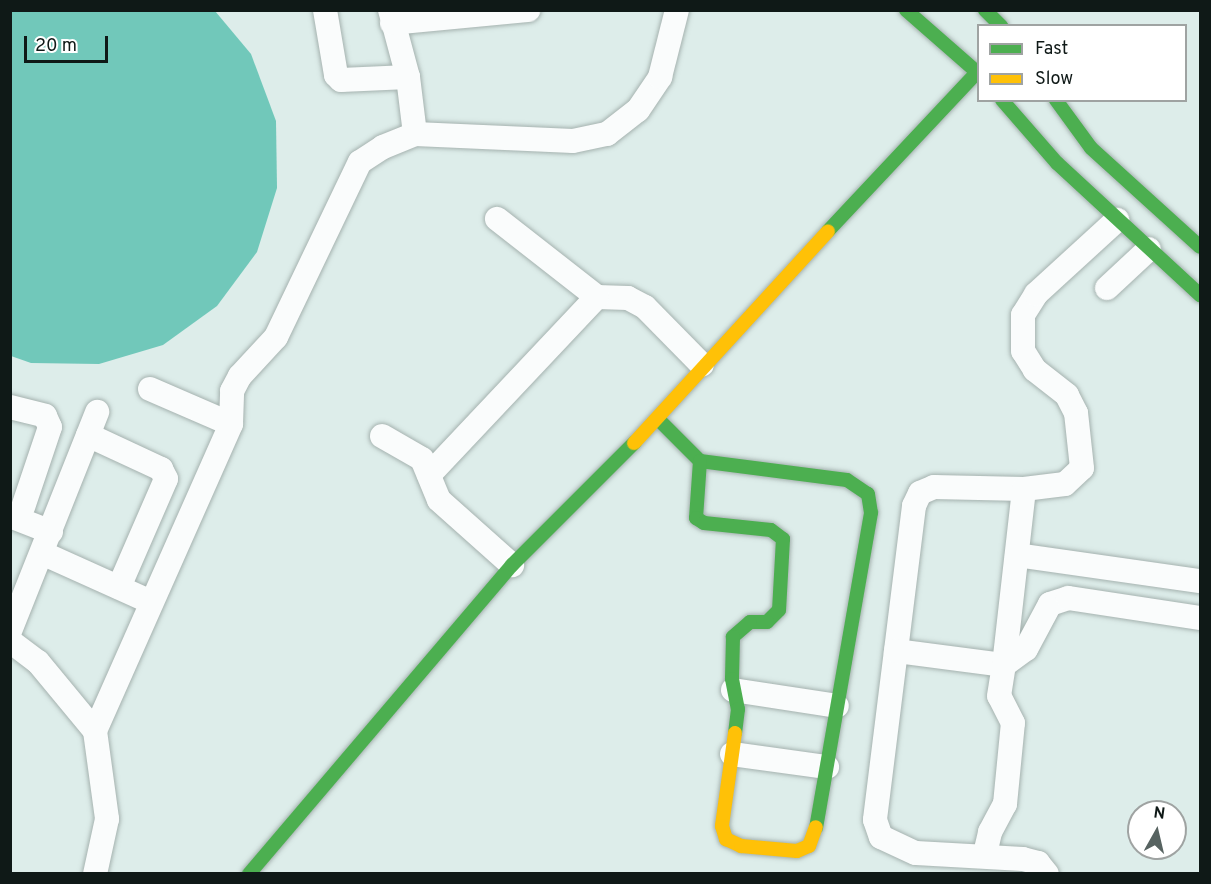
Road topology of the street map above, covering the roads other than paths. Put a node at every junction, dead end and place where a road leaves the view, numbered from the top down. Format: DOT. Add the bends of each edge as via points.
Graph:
graph roads {
  1 [pos="325,10"];
  2 [pos="528,10"];
  3 [pos="677,10"];
  4 [pos="906,10"];
  5 [pos="424,15"];
  6 [pos="391,17"];
  7 [pos="977,71"];
  8 [pos="977,73"];
  9 [pos="408,76"];
  10 [pos="1004,102"];
  11 [pos="1057,102"];
  12 [pos="416,134"];
  13 [pos="497,219"];
  14 [pos="1117,220"];
  15 [pos="1200,247"];
  16 [pos="1149,249"];
  17 [pos="1107,288"];
  18 [pos="1200,295"];
  19 [pos="597,297"];
  20 [pos="702,365"];
  21 [pos="150,389"];
  22 [pos="10,407"];
  23 [pos="97,412"];
  24 [pos="658,419"];
  25 [pos="231,424"];
  26 [pos="88,435"];
  27 [pos="382,436"];
  28 [pos="700,461"];
  29 [pos="429,475"];
  30 [pos="1024,489"];
  31 [pos="15,508"];
  32 [pos="50,534"];
  33 [pos="1017,555"];
  34 [pos="512,564"];
  35 [pos="1200,581"];
  36 [pos="119,587"];
  37 [pos="151,602"];
  38 [pos="1200,618"];
  39 [pos="10,631"];
  40 [pos="10,641"];
  41 [pos="896,651"];
  42 [pos="1004,665"];
  43 [pos="733,690"];
  44 [pos="837,706"];
  45 [pos="95,731"];
  46 [pos="732,754"];
  47 [pos="826,767"];
  48 [pos="985,854"];
  49 [pos="95,873"];
  50 [pos="249,873"];
  51 [pos="1047,873"];
  1 -- 9 [label="street" via="336,75 341,80"];
  2 -- 5 [label="street"];
  3 -- 12 [label="street" via="660,77 638,110 607,134 573,141"];
  4 -- 7 [label="street"];
  5 -- 6 [label="street"];
  6 -- 9 [label="street"];
  8 -- 20 [label="street"];
  9 -- 12 [label="street"];
  10 -- 14 [label="street" via="1056,163"];
  11 -- 15 [label="street" via="1091,148"];
  12 -- 25 [label="street" via="382,147 360,162 276,337 240,376 232,391"];
  13 -- 19 [label="street"];
  14 -- 16 [label="street"];
  14 -- 30 [label="street" via="1036,294 1023,315 1023,351 1035,370 1066,395 1076,413 1082,468 1065,484"];
  16 -- 17 [label="street"];
  16 -- 18 [label="street"];
  19 -- 20 [label="street" via="628,298 645,307"];
  19 -- 29 [label="street"];
  20 -- 24 [label="street"];
  21 -- 25 [label="street"];
  22 -- 31 [label="street" via="45,416 50,427"];
  23 -- 26 [label="street"];
  24 -- 28 [label="street"];
  24 -- 34 [label="street"];
  25 -- 37 [label="street"];
  26 -- 32 [label="street"];
  26 -- 36 [label="street" via="161,469 166,480"];
  27 -- 29 [label="street" via="422,459"];
  28 -- 43 [label="street" via="696,518 704,523 771,530 783,539 778,609 767,622 750,622 733,637"];
  28 -- 44 [label="street" via="847,480 868,494 871,513"];
  29 -- 34 [label="street" via="438,500"];
  30 -- 33 [label="street"];
  30 -- 41 [label="street" via="934,487 920,493 914,506"];
  31 -- 32 [label="street"];
  32 -- 36 [label="street"];
  32 -- 39 [label="street"];
  33 -- 35 [label="street"];
  33 -- 42 [label="street"];
  34 -- 50 [label="street"];
  36 -- 37 [label="street"];
  37 -- 45 [label="street"];
  38 -- 42 [label="street" via="1068,598 1050,604 1026,649"];
  40 -- 45 [label="street" via="38,662"];
  41 -- 42 [label="street"];
  41 -- 48 [label="street" via="874,820 881,837 916,853"];
  42 -- 48 [label="street" via="999,696 1013,723 1005,804 990,832"];
  43 -- 44 [label="street"];
  43 -- 46 [label="street" via="738,709"];
  44 -- 47 [label="street"];
  45 -- 49 [label="street" via="107,819"];
  46 -- 47 [label="street"];
  46 -- 47 [label="street" via="722,826 726,839 741,846 797,851 809,846"];
  48 -- 51 [label="street" via="1038,863"];
}
